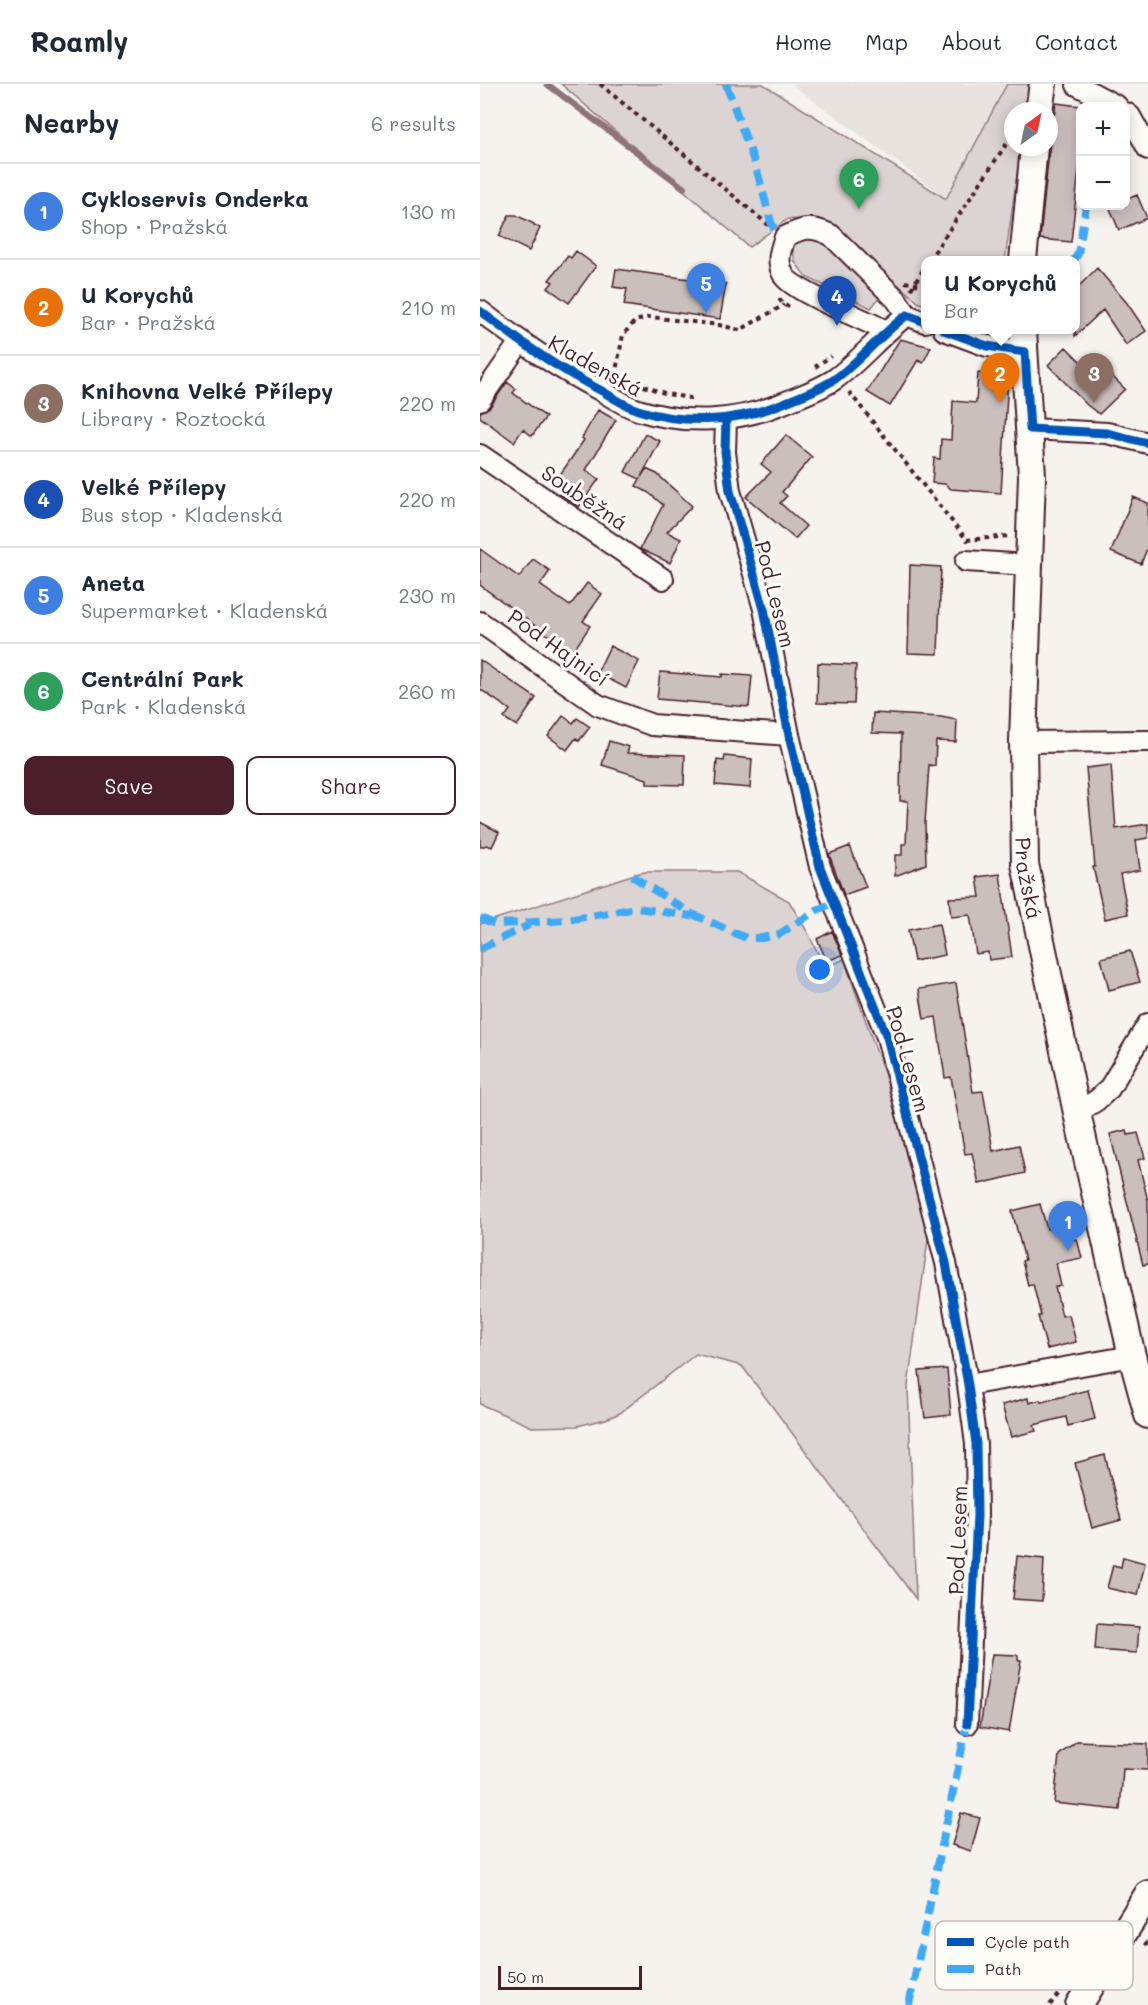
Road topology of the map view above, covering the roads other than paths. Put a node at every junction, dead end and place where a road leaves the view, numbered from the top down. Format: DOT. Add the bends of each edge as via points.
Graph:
graph roads {
  1 [pos="1078,84"];
  2 [pos="1042,94"];
  3 [pos="1110,102"];
  4 [pos="1130,116"];
  5 [pos="1148,149"];
  6 [pos="1033,156"];
  7 [pos="1023,256"];
  8 [pos="907,305"];
  9 [pos="480,311"];
  10 [pos="921,318"];
  11 [pos="886,331"];
  12 [pos="955,334"];
  13 [pos="1024,341"];
  14 [pos="520,342"];
  15 [pos="480,400"];
  16 [pos="726,419"];
  17 [pos="1030,429"];
  18 [pos="1148,443"];
  19 [pos="480,455"];
  20 [pos="966,561"];
  21 [pos="1028,566"];
  22 [pos="663,579"];
  23 [pos="480,622"];
  24 [pos="789,735"];
  25 [pos="1148,741"];
  26 [pos="1023,742"];
  27 [pos="1148,1024"];
  28 [pos="1077,1113"];
  29 [pos="1132,1356"];
  30 [pos="968,1385"];
  31 [pos="1148,1415"];
  32 [pos="967,1724"];
  33 [pos="1148,1894"];
  34 [pos="1131,1921"];
  35 [pos="1088,1990"];
  36 [pos="1079,2005"];
  1 -- 2 [label="street"];
  1 -- 3 [label="street"];
  4 -- 5 [label="street"];
  6 -- 7 [label="main road"];
  8 -- 10 [label="street"];
  8 -- 11 [label="street, Kladenská"];
  8 -- 11 [label="street" via="831,235 818,229 801,229 785,237 778,256 784,277 801,290"];
  9 -- 14 [label="street, Kladenská"];
  11 -- 16 [label="street, Kladenská" via="836,378 817,389 765,410"];
  12 -- 13 [label="street" via="987,346"];
  13 -- 17 [label="main road, Pražská"];
  14 -- 15 [label="street"];
  14 -- 16 [label="street, Kladenská" via="636,410 690,420"];
  16 -- 24 [label="street, Pod Lesem" via="730,491 764,609"];
  17 -- 18 [label="street" via="1107,433"];
  17 -- 21 [label="main road, Pražská" via="1032,500"];
  19 -- 22 [label="street, Souběžná"];
  20 -- 21 [label="street"];
  21 -- 26 [label="main road, Pražská"];
  23 -- 24 [label="street, Pod Hajnicí" via="598,705 630,717 652,725"];
  24 -- 30 [label="street, Pod Lesem" via="820,867 887,1036 946,1263"];
  25 -- 26 [label="street"];
  26 -- 28 [label="main road, Pražská" via="1026,864"];
  27 -- 28 [label="street" via="1108,1089"];
  28 -- 29 [label="main road, Pražská"];
  29 -- 30 [label="street"];
  29 -- 31 [label="main road, Pražská"];
  30 -- 32 [label="street, Pod Lesem" via="976,1444 977,1515"];
  33 -- 34 [label="main road"];
  35 -- 36 [label="main road"];
}
